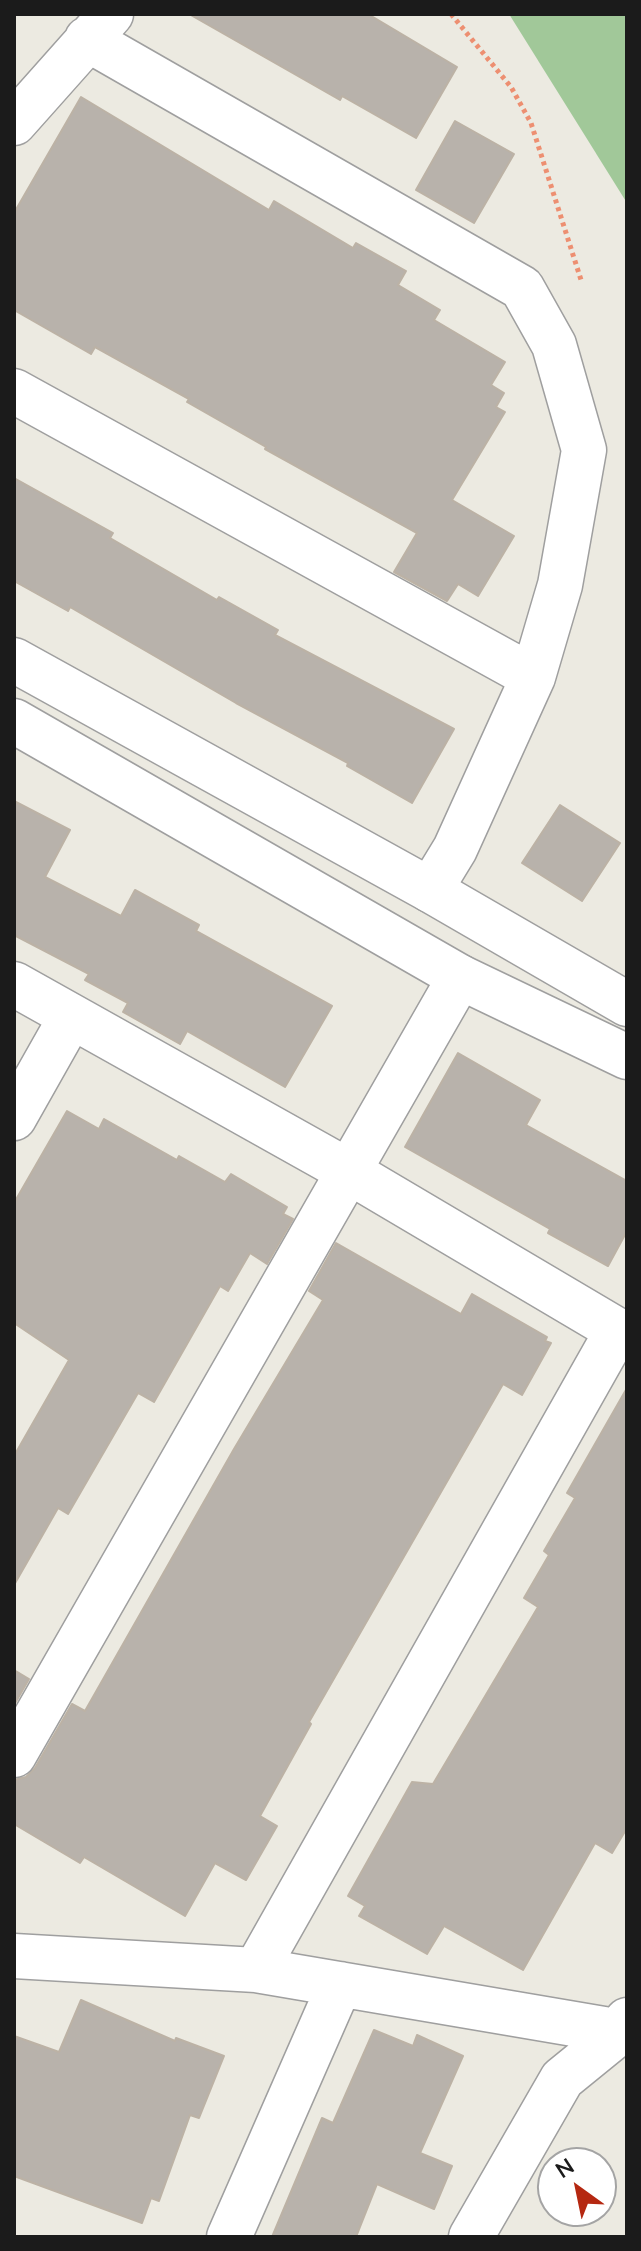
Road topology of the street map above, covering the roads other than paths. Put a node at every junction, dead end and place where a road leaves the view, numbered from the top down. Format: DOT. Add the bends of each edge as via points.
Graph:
graph roads {
  1 [pos="99,27"];
  2 [pos="14,123"];
  3 [pos="14,391"];
  4 [pos="14,660"];
  5 [pos="533,677"];
  6 [pos="18,731"];
  7 [pos="430,890"];
  8 [pos="460,977"];
  9 [pos="14,984"];
  10 [pos="627,1004"];
  11 [pos="71,1017"];
  12 [pos="627,1057"];
  13 [pos="14,1118"];
  14 [pos="348,1171"];
  15 [pos="622,1334"];
  16 [pos="14,1755"];
  17 [pos="14,1956"];
  18 [pos="256,1970"];
  19 [pos="340,1984"];
  20 [pos="625,2028"];
  21 [pos="229,2237"];
  22 [pos="471,2237"];
  1 -- 2 [label="street"];
  1 -- 5 [label="street" via="522,288 554,345 584,450 560,585"];
  3 -- 5 [label="street"];
  4 -- 7 [label="street"];
  5 -- 7 [label="street" via="455,849"];
  6 -- 8 [label="street"];
  7 -- 10 [label="street"];
  8 -- 12 [label="street"];
  8 -- 14 [label="street"];
  9 -- 11 [label="street"];
  11 -- 13 [label="street"];
  11 -- 14 [label="street"];
  14 -- 15 [label="street"];
  14 -- 16 [label="street"];
  15 -- 18 [label="street"];
  17 -- 18 [label="street"];
  18 -- 19 [label="street"];
  19 -- 20 [label="street"];
  19 -- 21 [label="street"];
  20 -- 22 [label="street" via="562,2079"];
}
